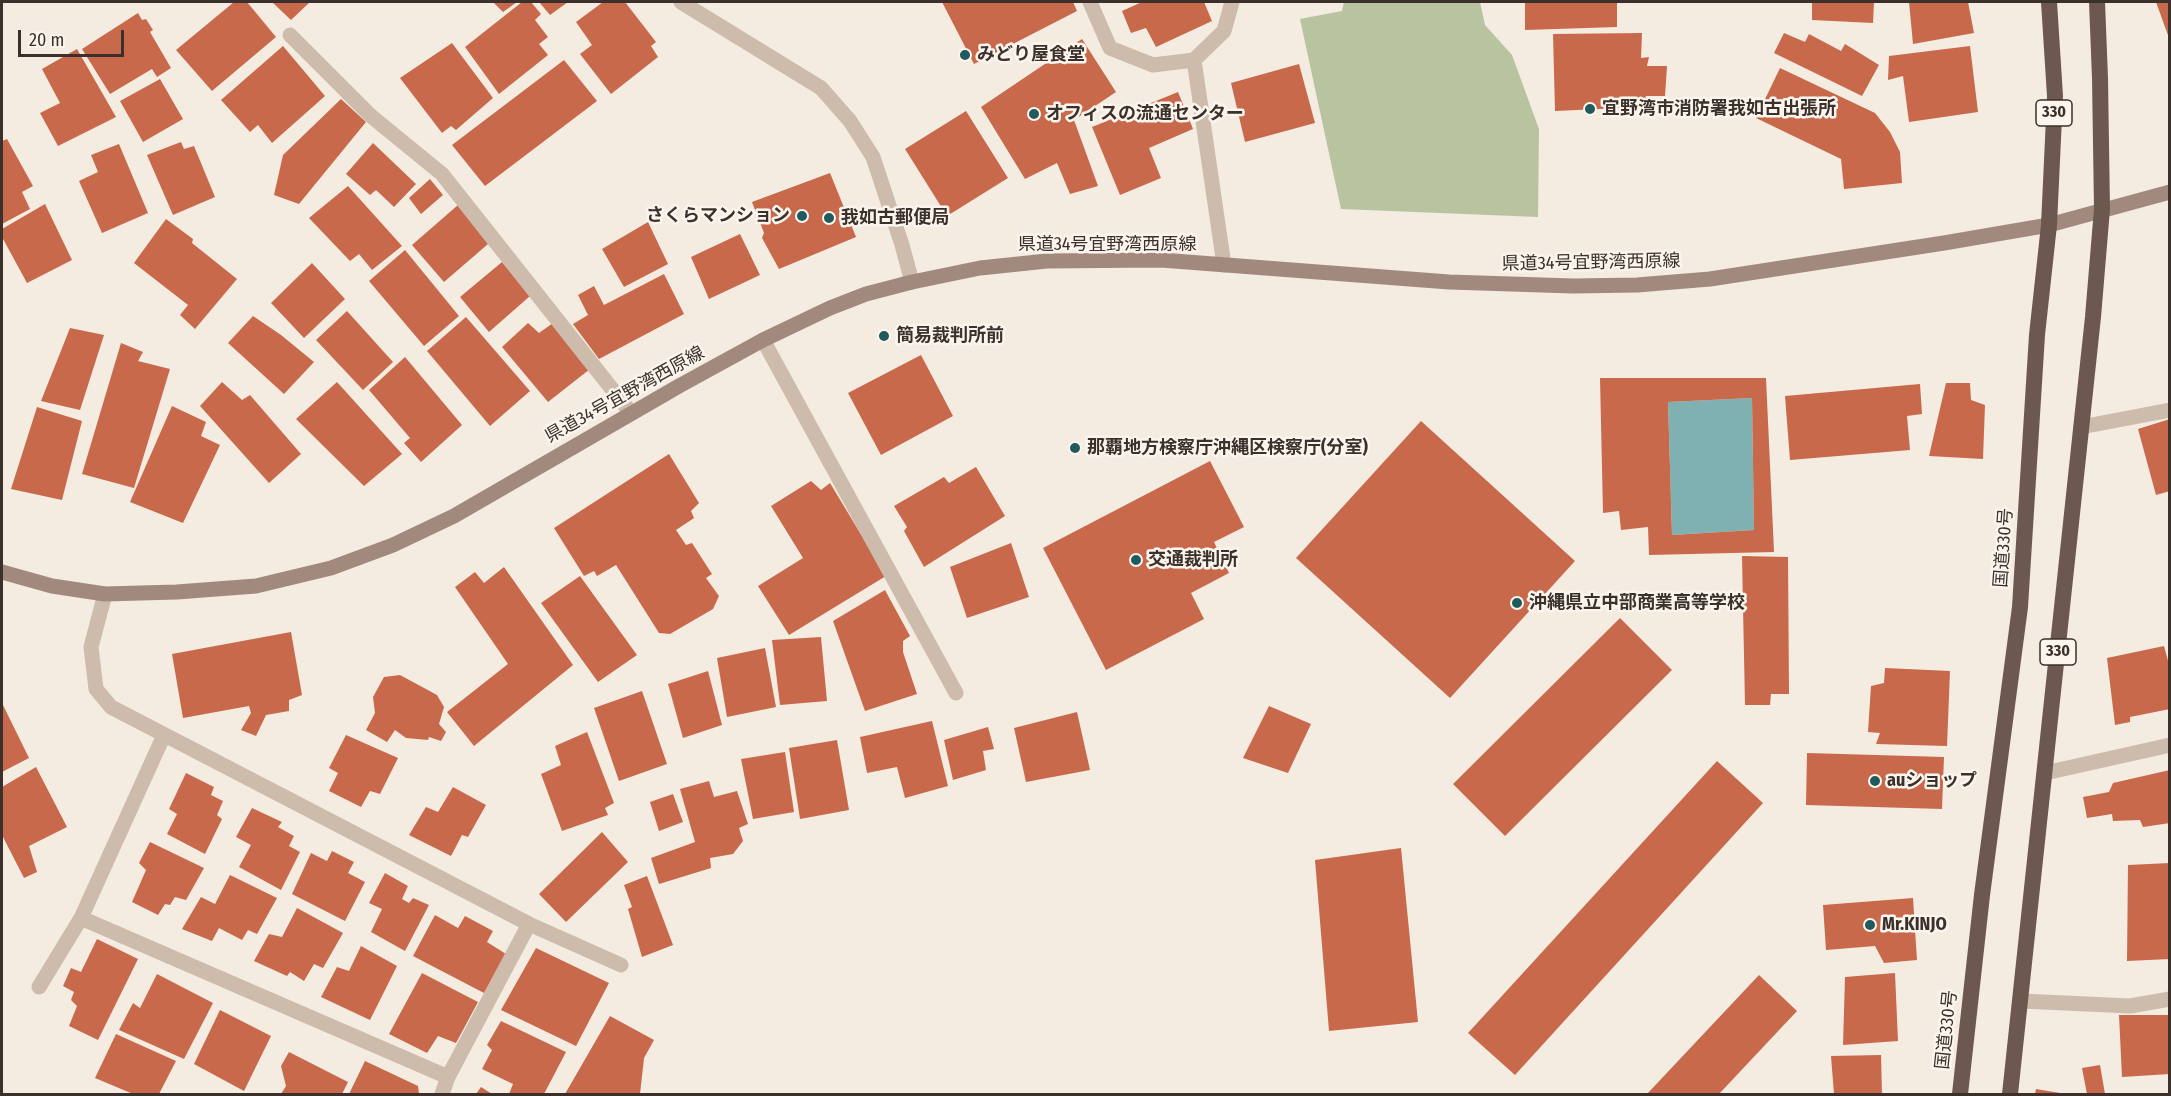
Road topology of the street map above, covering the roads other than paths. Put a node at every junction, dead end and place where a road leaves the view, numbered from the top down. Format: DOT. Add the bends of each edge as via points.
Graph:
graph roads {
  1 [pos="681,2"];
  2 [pos="1090,2"];
  3 [pos="1232,2"];
  4 [pos="2049,2"];
  5 [pos="2097,2"];
  6 [pos="290,35"];
  7 [pos="1194,60"];
  8 [pos="2169,192"];
  9 [pos="2102,209"];
  10 [pos="2049,225"];
  11 [pos="1224,265"];
  12 [pos="912,282"];
  13 [pos="763,340"];
  14 [pos="2169,410"];
  15 [pos="631,413"];
  16 [pos="2081,427"];
  17 [pos="2,572"];
  18 [pos="105,594"];
  19 [pos="957,693"];
  20 [pos="164,735"];
  21 [pos="2169,745"];
  22 [pos="2045,773"];
  23 [pos="81,918"];
  24 [pos="529,924"];
  25 [pos="621,965"];
  26 [pos="39,987"];
  27 [pos="2169,999"];
  28 [pos="2021,1002"];
  29 [pos="448,1077"];
  30 [pos="442,1095"];
  31 [pos="1959,1095"];
  32 [pos="2010,1095"];
  1 -- 12 [label="street" via="821,88 850,121 873,157"];
  2 -- 7 [label="street" via="1110,48 1153,65"];
  3 -- 7 [label="street" via="1224,31"];
  4 -- 10 [label="highway, 国道330号 / 330" via="2055,96"];
  5 -- 9 [label="highway, 330"];
  6 -- 15 [label="street" via="371,116 442,174"];
  7 -- 11 [label="street"];
  8 -- 9 [label="main road, 県道34号宜野湾西原線"];
  9 -- 10 [label="main road, 県道34号宜野湾西原線"];
  9 -- 16 [label="highway, 330"];
  10 -- 11 [label="main road, 県道34号宜野湾西原線" via="1710,279 1637,285 1449,282"];
  10 -- 31 [label="highway, 国道330号 / 330" via="2037,335 2020,607"];
  11 -- 12 [label="main road, 県道34号宜野湾西原線" via="1161,260 1047,261 980,268"];
  12 -- 13 [label="main road, 県道34号宜野湾西原線" via="866,294"];
  13 -- 15 [label="main road, 県道34号宜野湾西原線"];
  13 -- 19 [label="street"];
  14 -- 16 [label="street"];
  15 -- 18 [label="main road, 県道34号宜野湾西原線" via="454,516 331,568 256,586"];
  16 -- 22 [label="highway, 330"];
  17 -- 18 [label="main road, 県道34号宜野湾西原線" via="52,586"];
  18 -- 20 [label="street" via="91,647 96,689 111,707"];
  20 -- 23 [label="street"];
  20 -- 24 [label="street"];
  21 -- 22 [label="street"];
  22 -- 28 [label="highway, 330"];
  23 -- 26 [label="street"];
  23 -- 29 [label="street"];
  24 -- 25 [label="street"];
  24 -- 29 [label="street"];
  27 -- 28 [label="street" via="2130,1006"];
  28 -- 32 [label="highway, 330"];
  29 -- 30 [label="street"];
}
